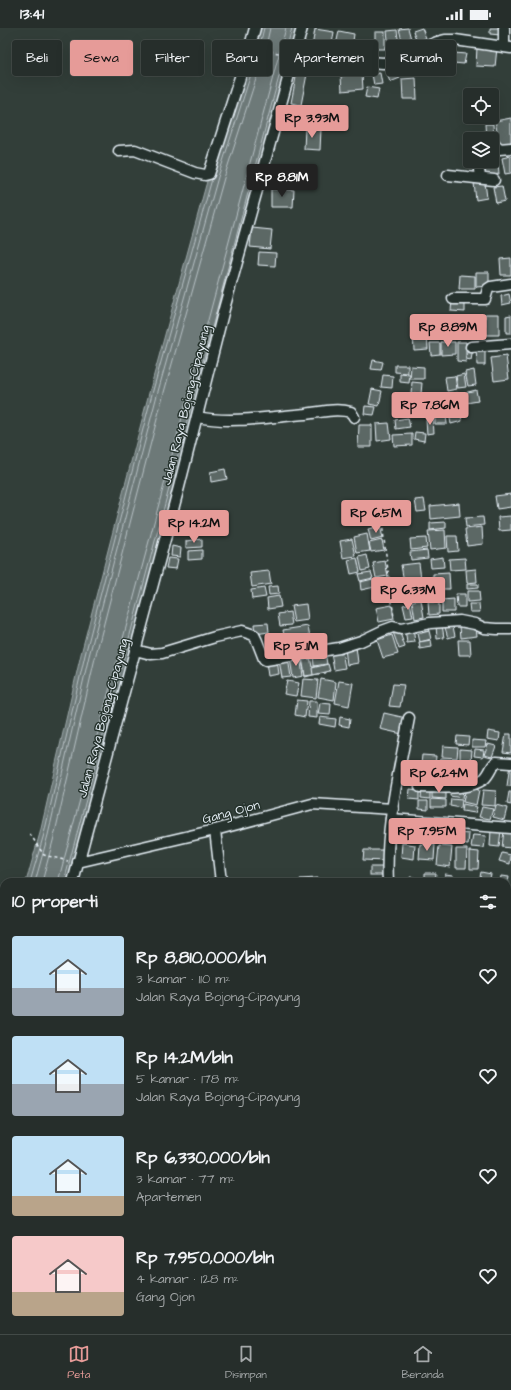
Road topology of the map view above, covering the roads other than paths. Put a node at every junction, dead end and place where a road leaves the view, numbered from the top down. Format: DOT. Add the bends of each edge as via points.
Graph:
graph roads {
  1 [pos="255,28"];
  2 [pos="302,28"];
  3 [pos="504,28"];
  4 [pos="296,40"];
  5 [pos="507,47"];
  6 [pos="378,63"];
  7 [pos="283,76"];
  8 [pos="511,148"];
  9 [pos="499,149"];
  10 [pos="119,151"];
  11 [pos="479,168"];
  12 [pos="448,175"];
  13 [pos="480,178"];
  14 [pos="494,180"];
  15 [pos="511,284"];
  16 [pos="453,299"];
  17 [pos="511,344"];
  18 [pos="471,347"];
  19 [pos="197,416"];
  20 [pos="354,417"];
  21 [pos="511,628"];
  22 [pos="135,650"];
  23 [pos="409,718"];
  24 [pos="511,763"];
  25 [pos="420,787"];
  26 [pos="392,814"];
  27 [pos="511,828"];
  28 [pos="214,830"];
  29 [pos="78,862"];
  30 [pos="74,878"];
  31 [pos="220,878"];
  32 [pos="388,878"];
  1 -- 10 [label="street" via="209,174 195,173 135,150"];
  2 -- 4 [label="street, Jalan Raya Bojong-Cipayung"];
  3 -- 5 [label="street"];
  5 -- 6 [label="street" via="445,40 396,61"];
  7 -- 19 [label="street, Jalan Raya Bojong-Cipayung"];
  8 -- 9 [label="street"];
  11 -- 13 [label="street"];
  12 -- 13 [label="street"];
  13 -- 14 [label="street"];
  15 -- 16 [label="street" via="491,287 483,299"];
  17 -- 18 [label="street"];
  19 -- 20 [label="street" via="225,420 346,410"];
  19 -- 22 [label="street, Jalan Raya Bojong-Cipayung"];
  21 -- 22 [label="street" via="484,628 460,621 430,623 401,629 388,628 361,641 338,648 266,660 254,635 242,631 162,653 151,654"];
  22 -- 29 [label="street, Jalan Raya Bojong-Cipayung"];
  23 -- 26 [label="street"];
  24 -- 25 [label="street" via="496,762 484,779 467,786"];
  26 -- 27 [label="street, Gang Ojon"];
  26 -- 28 [label="street, Gang Ojon" via="312,804"];
  26 -- 32 [label="street"];
  28 -- 29 [label="street, Gang Ojon"];
  28 -- 31 [label="street"];
  29 -- 30 [label="street, Jalan Raya Bojong-Cipayung"];
}
